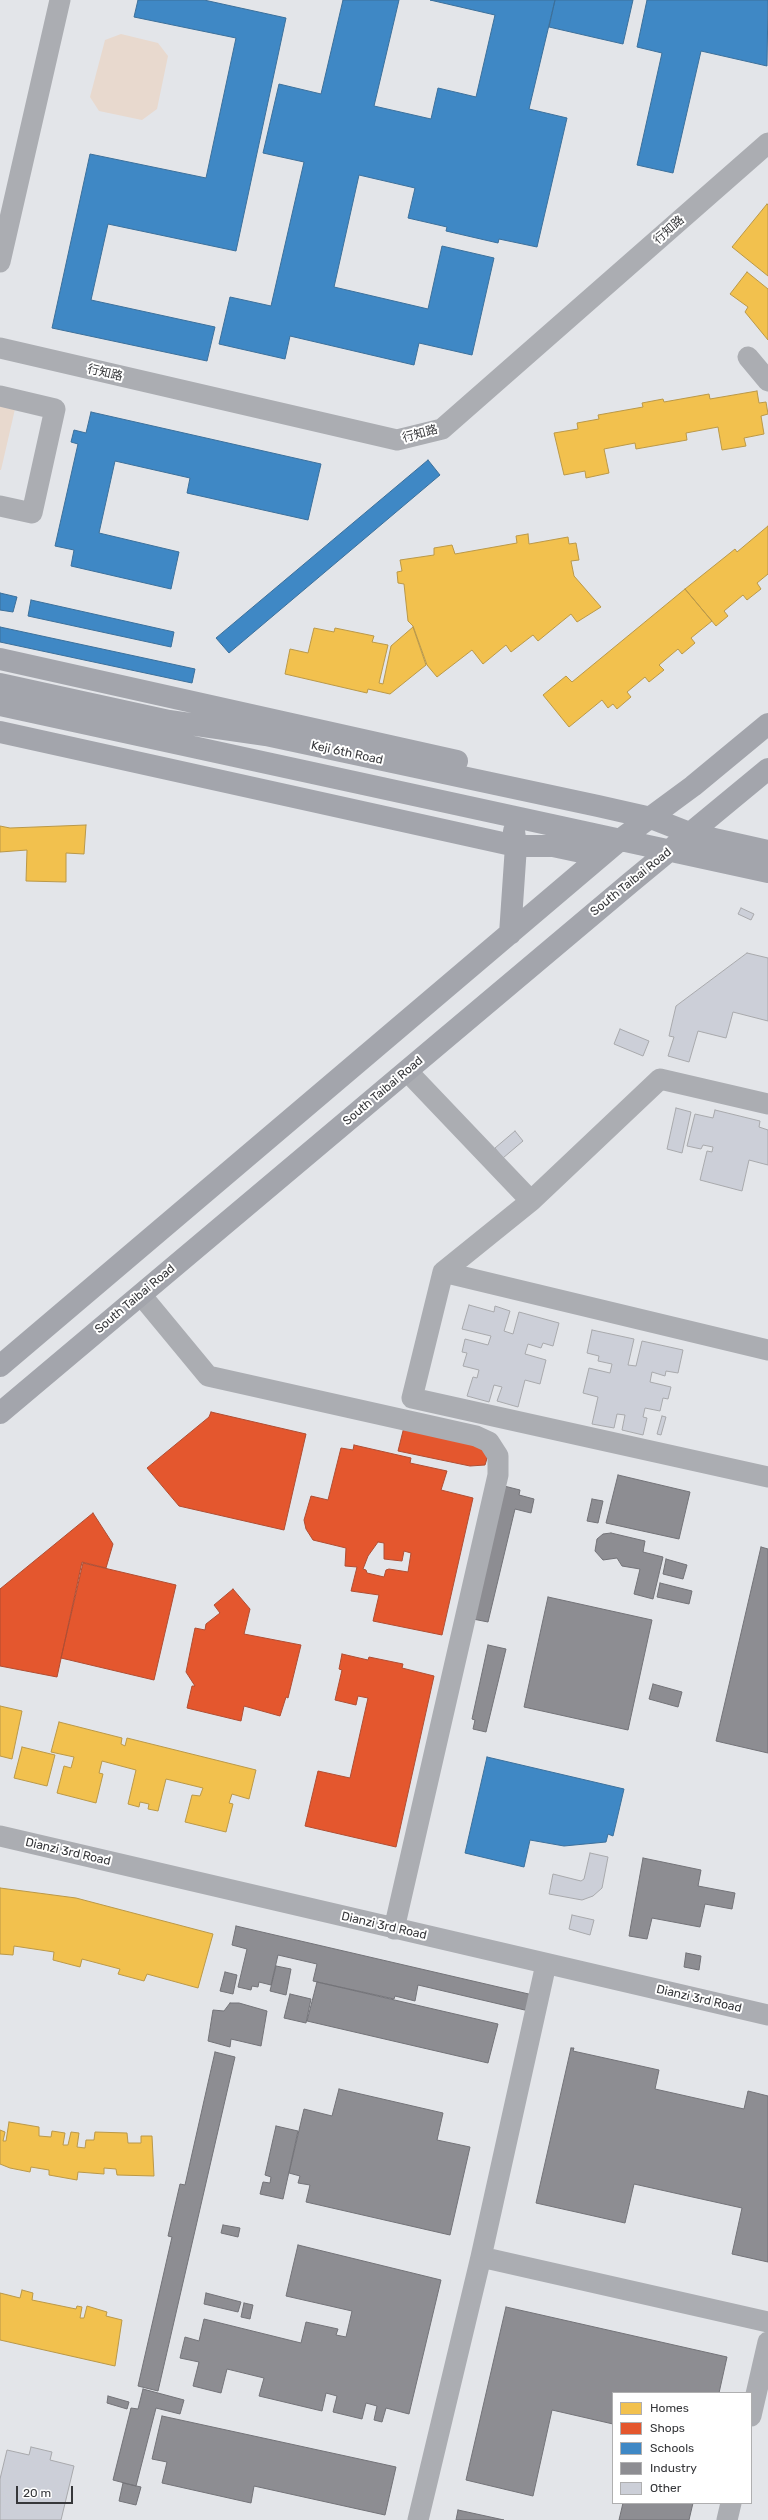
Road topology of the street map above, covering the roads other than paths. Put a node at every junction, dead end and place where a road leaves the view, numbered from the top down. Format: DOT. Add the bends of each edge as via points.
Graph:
graph roads {
  1 [pos="60,0"];
  2 [pos="768,143"];
  3 [pos="0,262"];
  4 [pos="0,348"];
  5 [pos="748,357"];
  6 [pos="768,381"];
  7 [pos="0,396"];
  8 [pos="0,506"];
  9 [pos="0,659"];
  10 [pos="0,684"];
  11 [pos="0,705"];
  12 [pos="768,724"];
  13 [pos="0,732"];
  14 [pos="768,770"];
  15 [pos="658,812"];
  16 [pos="513,816"];
  17 [pos="692,834"];
  18 [pos="621,839"];
  19 [pos="516,846"];
  20 [pos="671,850"];
  21 [pos="768,851"];
  22 [pos="600,856"];
  23 [pos="768,872"];
  24 [pos="510,934"];
  25 [pos="407,1071"];
  26 [pos="768,1104"];
  27 [pos="531,1201"];
  28 [pos="443,1272"];
  29 [pos="141,1295"];
  30 [pos="768,1350"];
  31 [pos="0,1366"];
  32 [pos="0,1413"];
  33 [pos="768,1477"];
  34 [pos="0,1836"];
  35 [pos="394,1929"];
  36 [pos="546,1964"];
  37 [pos="768,2015"];
  38 [pos="481,2257"];
  39 [pos="768,2322"];
  40 [pos="768,2342"];
  41 [pos="752,2412"];
  42 [pos="731,2504"];
  43 [pos="418,2520"];
  44 [pos="727,2520"];
  1 -- 3 [label="street"];
  2 -- 4 [label="street, 行知路" via="442,429 397,440"];
  5 -- 6 [label="street"];
  7 -- 8 [label="street" via="55,409 32,513"];
  9 -- 15 [label="main road"];
  10 -- 15 [label="main road, Keji 6th Road" via="169,721 266,735"];
  11 -- 16 [label="main road"];
  12 -- 15 [label="main road"];
  13 -- 19 [label="main road"];
  14 -- 17 [label="main road, South Taibai Road"];
  15 -- 17 [label="main road, Keji 6th Road"];
  15 -- 18 [label="main road"];
  16 -- 18 [label="main road"];
  16 -- 19 [label="main road"];
  17 -- 20 [label="main road, South Taibai Road"];
  17 -- 21 [label="main road, Keji 6th Road"];
  18 -- 20 [label="main road"];
  18 -- 22 [label="main road"];
  19 -- 22 [label="main road" via="553,846"];
  19 -- 24 [label="main road"];
  20 -- 23 [label="main road"];
  20 -- 25 [label="main road, South Taibai Road"];
  22 -- 24 [label="main road"];
  24 -- 31 [label="main road"];
  25 -- 27 [label="street"];
  25 -- 29 [label="main road, South Taibai Road"];
  26 -- 27 [label="street" via="660,1080"];
  27 -- 28 [label="street"];
  28 -- 30 [label="street"];
  28 -- 33 [label="street" via="412,1398"];
  29 -- 32 [label="main road, South Taibai Road"];
  29 -- 35 [label="street" via="208,1376 476,1436 489,1442 498,1456 497,1482"];
  34 -- 35 [label="street, Dianzi 3rd Road"];
  35 -- 36 [label="street, Dianzi 3rd Road"];
  36 -- 37 [label="street, Dianzi 3rd Road"];
  36 -- 38 [label="street"];
  38 -- 39 [label="street"];
  38 -- 43 [label="street"];
  40 -- 41 [label="street"];
  42 -- 44 [label="street"];
}
